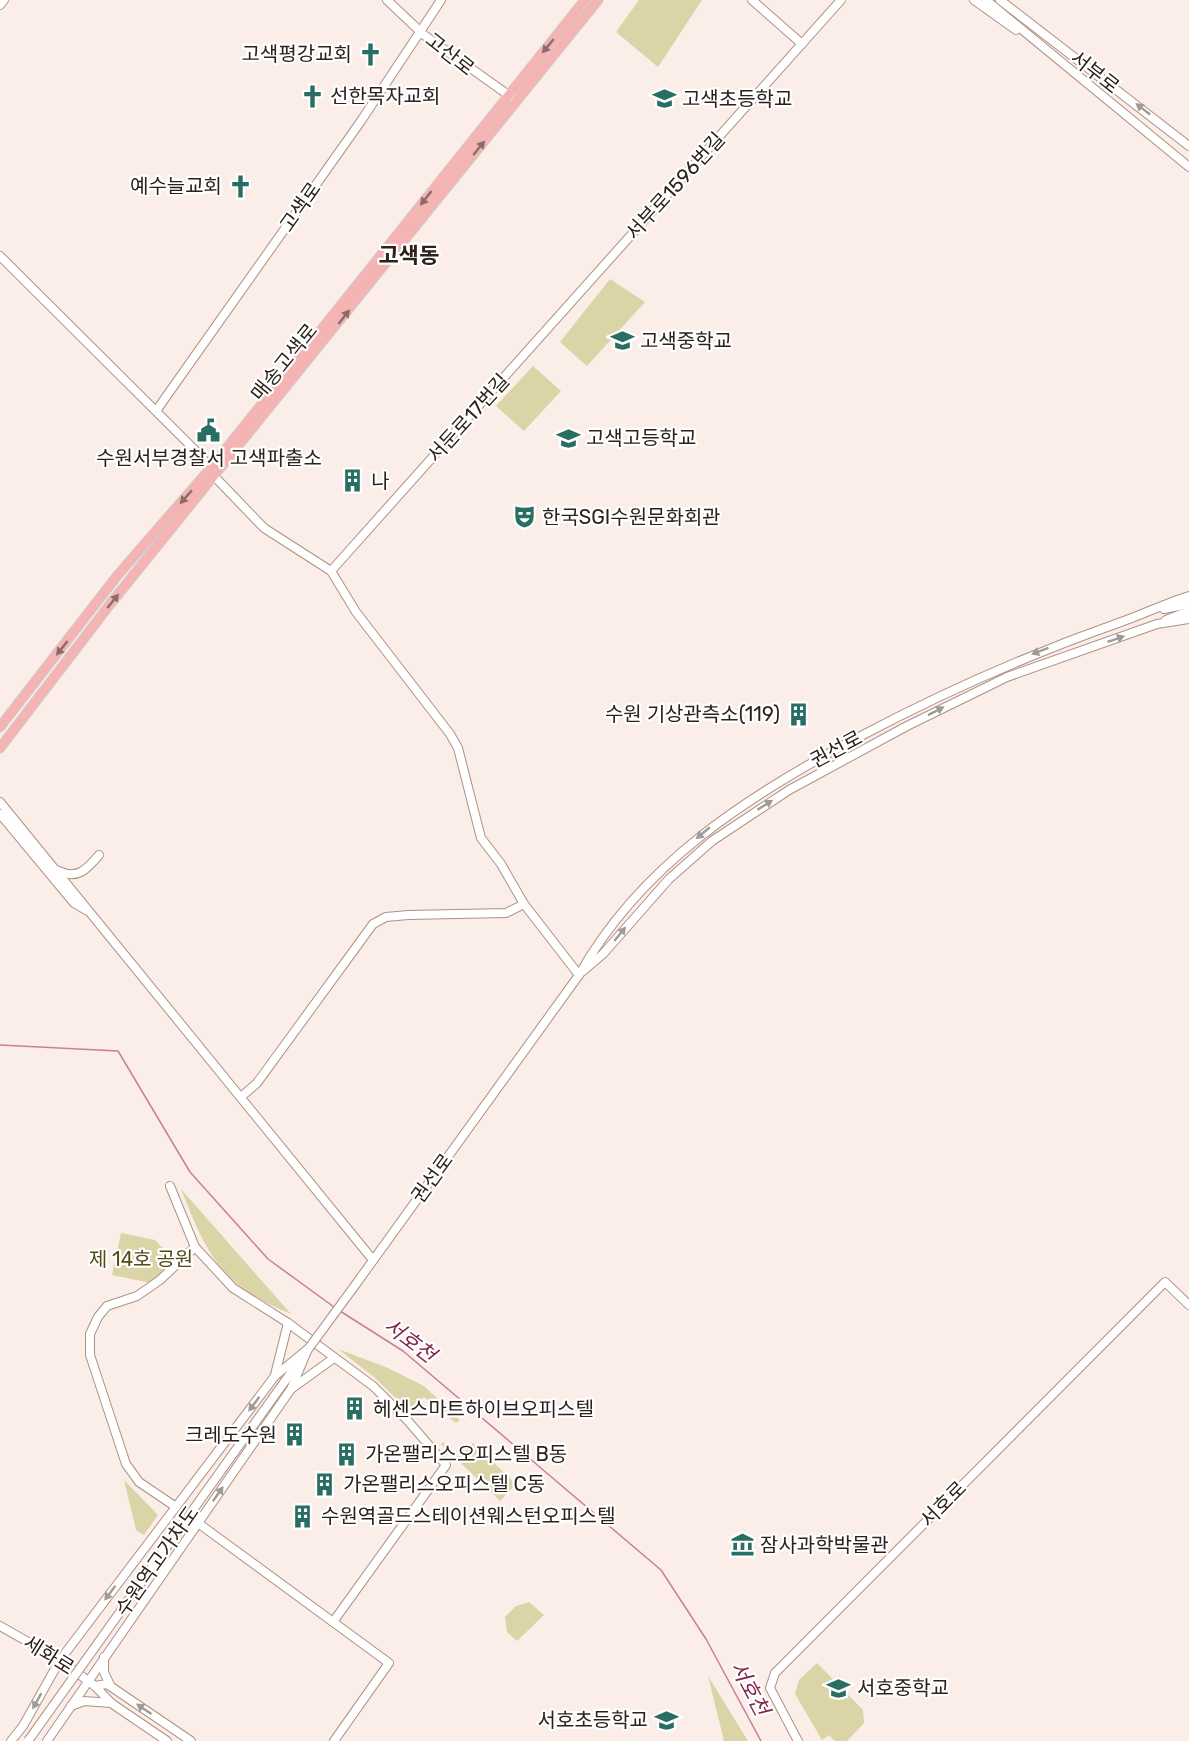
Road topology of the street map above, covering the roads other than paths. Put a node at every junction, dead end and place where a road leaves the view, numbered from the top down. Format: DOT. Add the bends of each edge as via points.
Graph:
graph roads {
  1 [pos="4,0"];
  2 [pos="387,0"];
  3 [pos="441,0"];
  4 [pos="585,0"];
  5 [pos="598,0"];
  6 [pos="752,0"];
  7 [pos="841,0"];
  8 [pos="974,0"];
  9 [pos="986,0"];
  10 [pos="1000,0"];
  11 [pos="1008,0"];
  12 [pos="0,5"];
  13 [pos="420,31"];
  14 [pos="1044,32"];
  15 [pos="1039,43"];
  16 [pos="802,44"];
  17 [pos="513,99"];
  18 [pos="1189,146"];
  19 [pos="1189,167"];
  20 [pos="0,256"];
  21 [pos="605,265"];
  22 [pos="156,411"];
  23 [pos="212,473"];
  24 [pos="331,571"];
  25 [pos="1189,596"];
  26 [pos="1189,604"];
  27 [pos="1155,610"];
  28 [pos="1189,611"];
  29 [pos="1189,619"];
  30 [pos="1157,624"];
  31 [pos="0,727"];
  32 [pos="0,748"];
  33 [pos="0,802"];
  34 [pos="0,816"];
  35 [pos="99,855"];
  36 [pos="56,869"];
  37 [pos="524,904"];
  38 [pos="89,912"];
  39 [pos="579,975"];
  40 [pos="242,1096"];
  41 [pos="170,1186"];
  42 [pos="195,1247"];
  43 [pos="373,1260"];
  44 [pos="1189,1305"];
  45 [pos="288,1323"];
  46 [pos="309,1348"];
  47 [pos="334,1358"];
  48 [pos="275,1376"];
  49 [pos="285,1381"];
  50 [pos="291,1389"];
  51 [pos="176,1507"];
  52 [pos="198,1523"];
  53 [pos="333,1622"];
  54 [pos="0,1626"];
  55 [pos="104,1656"];
  56 [pos="60,1660"];
  57 [pos="88,1680"];
  58 [pos="110,1685"];
  59 [pos="95,1686"];
  60 [pos="111,1702"];
  61 [pos="70,1707"];
  62 [pos="12,1741"];
  63 [pos="28,1741"];
  64 [pos="47,1741"];
  65 [pos="167,1741"];
  66 [pos="191,1741"];
  67 [pos="334,1741"];
  68 [pos="798,1741"];
  1 -- 12 [label="street"];
  2 -- 13 [label="street, 고산로"];
  3 -- 13 [label="street, 고색로"];
  4 -- 17 [label="main road, 매송고색로, one-way"];
  5 -- 17 [label="main road, 매송고색로"];
  6 -- 16 [label="street"];
  7 -- 16 [label="street, 서부로1596번길"];
  8 -- 15 [label="street"];
  9 -- 15 [label="street"];
  10 -- 14 [label="street, 서부로"];
  11 -- 14 [label="street"];
  13 -- 17 [label="street, 고산로"];
  13 -- 22 [label="street, 고색로"];
  18 -- 14 [label="street, 서부로, one-way"];
  15 -- 19 [label="street"];
  16 -- 21 [label="street, 서부로1596번길"];
  17 -- 23 [label="main road, 매송고색로"];
  20 -- 22 [label="street"];
  21 -- 24 [label="street, 서둔로17번길"];
  22 -- 23 [label="street" via="202,457"];
  23 -- 24 [label="street" via="264,528"];
  23 -- 31 [label="main road, 매송고색로, one-way" via="117,576"];
  32 -- 23 [label="main road, 매송고색로, one-way"];
  24 -- 37 [label="street" via="356,612 454,741 481,838"];
  25 -- 27 [label="street, 권선로"];
  26 -- 27 [label="street, 권선로"];
  27 -- 39 [label="street, 권선로, one-way" via="1002,666 789,775 723,817 667,864 594,948"];
  28 -- 30 [label="street, 권선로"];
  29 -- 30 [label="street, 권선로"];
  39 -- 30 [label="street, 권선로, one-way" via="603,954 669,879 742,819 789,790 990,685"];
  33 -- 36 [label="street"];
  34 -- 38 [label="street" via="74,903"];
  35 -- 36 [label="street" via="74,876"];
  36 -- 38 [label="street"];
  37 -- 39 [label="street"];
  37 -- 40 [label="street" via="506,913 408,915 386,917 373,924 257,1083"];
  38 -- 40 [label="street"];
  39 -- 43 [label="street, 권선로"];
  40 -- 43 [label="street"];
  41 -- 42 [label="street"];
  42 -- 45 [label="street" via="233,1288"];
  42 -- 51 [label="street" via="137,1296 107,1306 90,1334 90,1354 126,1464 139,1482"];
  43 -- 46 [label="street, 권선로, bridge"];
  44 -- 68 [label="street, 서호로" via="1164,1282 775,1673 770,1688"];
  45 -- 47 [label="street"];
  45 -- 48 [label="street"];
  46 -- 48 [label="street"];
  46 -- 49 [label="street, 권선로"];
  46 -- 50 [label="street"];
  47 -- 50 [label="street"];
  47 -- 53 [label="street" via="372,1386 446,1465"];
  48 -- 51 [label="street, one-way"];
  49 -- 63 [label="street, 수원역고가차도, bridge"];
  52 -- 50 [label="street, one-way"];
  51 -- 56 [label="street, one-way"];
  52 -- 53 [label="street"];
  52 -- 55 [label="street"];
  53 -- 67 [label="street" via="389,1663"];
  54 -- 56 [label="street, 세화로"];
  55 -- 57 [label="street"];
  55 -- 58 [label="street" via="104,1672"];
  56 -- 57 [label="street, 세화로"];
  56 -- 62 [label="street, one-way"];
  57 -- 59 [label="street, 세화로"];
  57 -- 61 [label="street"];
  58 -- 59 [label="street, 세화로"];
  66 -- 58 [label="street, one-way"];
  59 -- 60 [label="street, 세화로"];
  60 -- 61 [label="street" via="84,1701"];
  60 -- 65 [label="street, 세화로"];
  61 -- 64 [label="street"];
}
